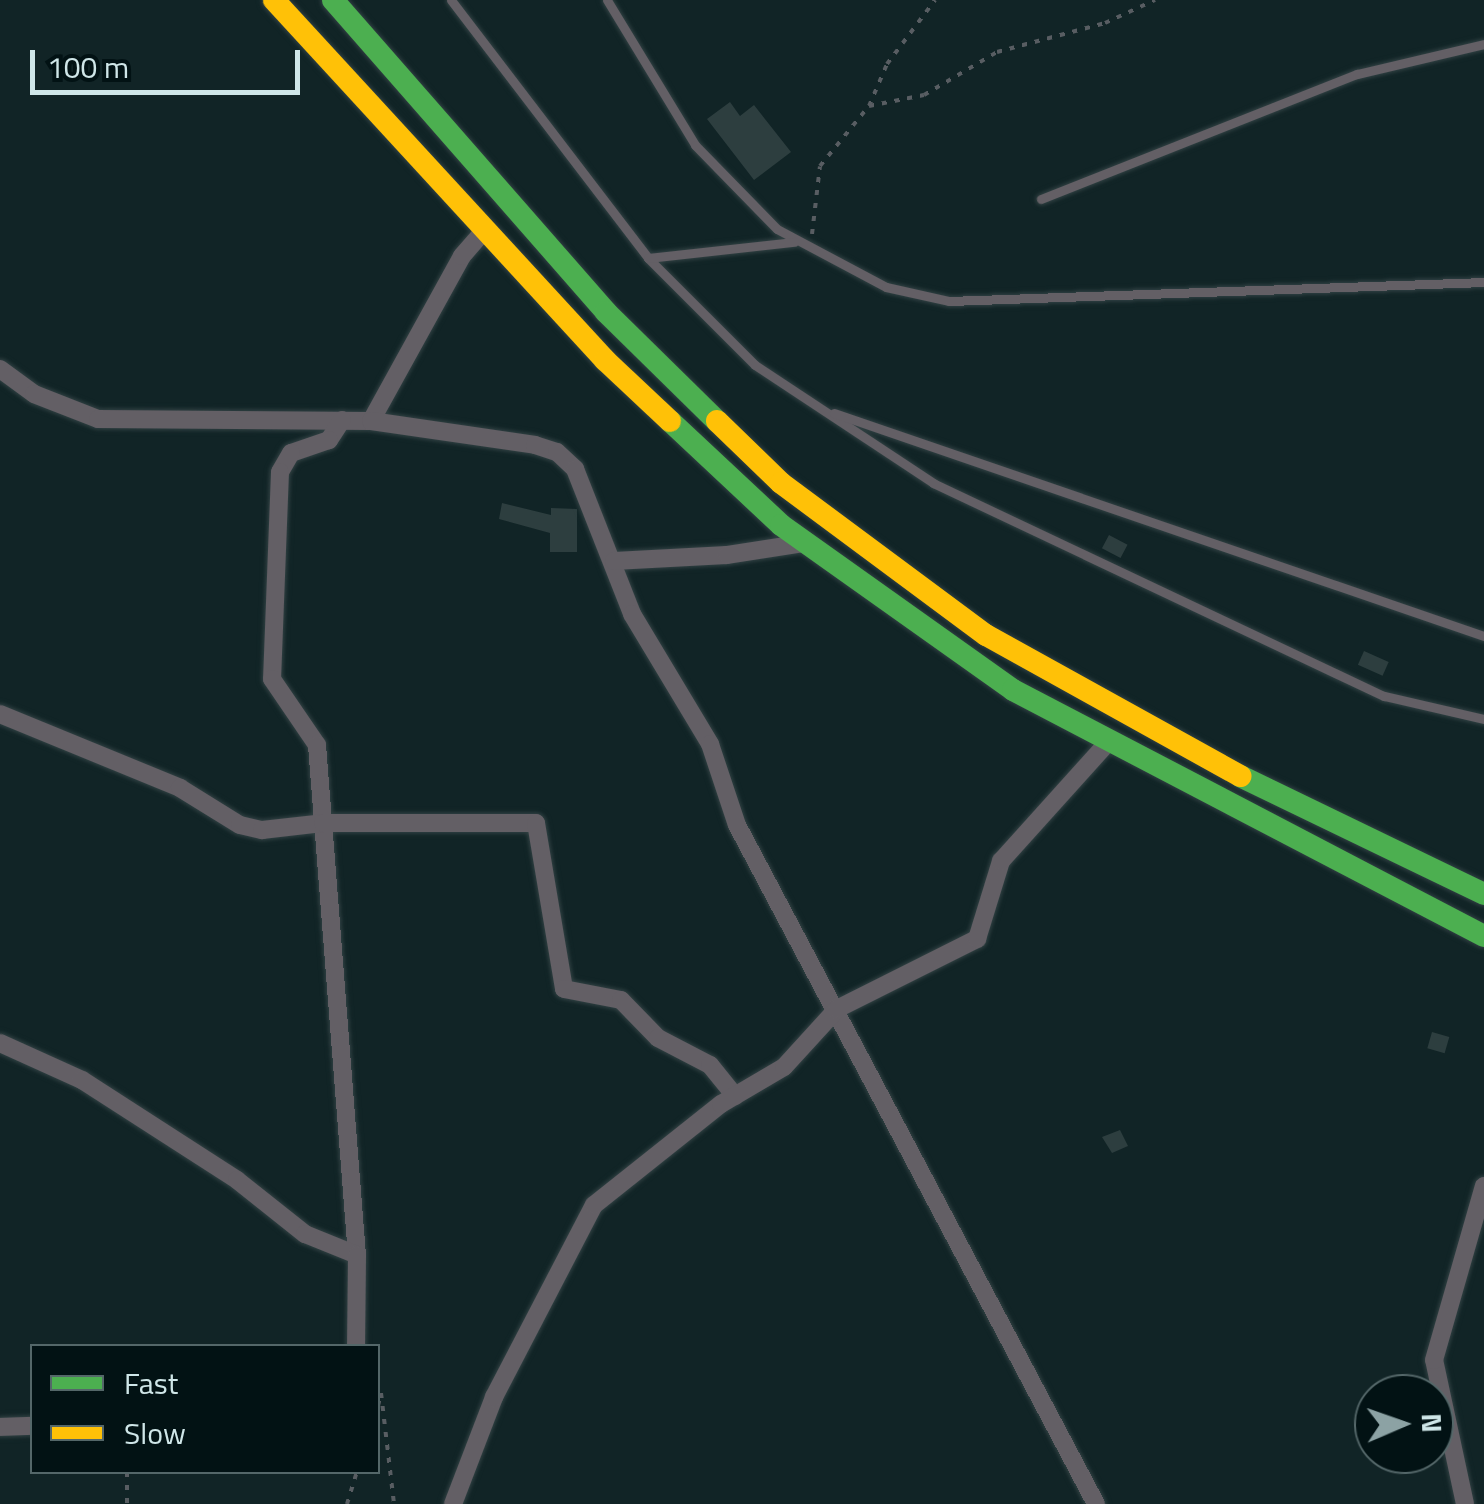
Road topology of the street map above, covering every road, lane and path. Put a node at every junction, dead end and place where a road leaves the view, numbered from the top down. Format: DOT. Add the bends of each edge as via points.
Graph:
graph roads {
  1 [pos="274,0"];
  2 [pos="333,0"];
  3 [pos="451,0"];
  4 [pos="607,0"];
  5 [pos="935,0"];
  6 [pos="1155,0"];
  7 [pos="1484,44"];
  8 [pos="869,106"];
  9 [pos="1041,199"];
  10 [pos="485,230"];
  11 [pos="802,245"];
  12 [pos="648,258"];
  13 [pos="1484,282"];
  14 [pos="0,369"];
  15 [pos="821,409"];
  16 [pos="342,420"];
  17 [pos="371,421"];
  18 [pos="804,543"];
  19 [pos="614,561"];
  20 [pos="1484,636"];
  21 [pos="0,714"];
  22 [pos="1484,719"];
  23 [pos="1109,741"];
  24 [pos="323,823"];
  25 [pos="1484,894"];
  26 [pos="1484,936"];
  27 [pos="837,1009"];
  28 [pos="0,1043"];
  29 [pos="735,1096"];
  30 [pos="1484,1186"];
  31 [pos="357,1255"];
  32 [pos="356,1344"];
  33 [pos="380,1400"];
  34 [pos="30,1426"];
  35 [pos="0,1427"];
  36 [pos="127,1474"];
  37 [pos="357,1474"];
  38 [pos="128,1504"];
  39 [pos="348,1504"];
  40 [pos="394,1504"];
  41 [pos="453,1504"];
  42 [pos="1096,1504"];
  43 [pos="1464,1504"];
  1 -- 10 [label="main road"];
  2 -- 25 [label="main road" via="606,312 781,484 986,635 1179,746"];
  3 -- 12 [label="lane"];
  4 -- 11 [label="lane" via="695,145 776,229"];
  5 -- 8 [label="path" via="888,64"];
  6 -- 8 [label="path" via="1105,24 997,52 924,95"];
  7 -- 9 [label="lane" via="1357,74"];
  8 -- 11 [label="path" via="820,166"];
  10 -- 17 [label="street" via="462,256"];
  10 -- 18 [label="main road" via="605,360"];
  11 -- 12 [label="lane"];
  11 -- 13 [label="lane" via="886,287 949,301"];
  12 -- 15 [label="lane" via="755,365"];
  14 -- 16 [label="street" via="34,394 98,419"];
  15 -- 20 [label="lane"];
  15 -- 22 [label="lane" via="933,483 1366,687"];
  16 -- 17 [label="street"];
  16 -- 24 [label="street" via="329,440 286,460 274,510 272,679 317,745"];
  17 -- 19 [label="street" via="556,452 574,468"];
  18 -- 19 [label="street" via="727,556"];
  18 -- 23 [label="main road" via="1013,690"];
  19 -- 27 [label="street" via="632,614 710,744 736,824"];
  21 -- 24 [label="street" via="180,788 240,825 279,831"];
  23 -- 26 [label="main road"];
  23 -- 27 [label="street" via="1001,861 977,939"];
  24 -- 29 [label="street" via="536,823 564,988 621,1000 658,1038 710,1065"];
  24 -- 31 [label="street"];
  27 -- 29 [label="street" via="784,1066"];
  27 -- 42 [label="street"];
  28 -- 31 [label="street" via="82,1080 237,1180 305,1234"];
  29 -- 41 [label="street" via="594,1205 494,1397"];
  30 -- 43 [label="street" via="1434,1360"];
  31 -- 32 [label="street"];
  33 -- 40 [label="path" via="382,1393"];
  34 -- 35 [label="street"];
  36 -- 38 [label="path"];
  37 -- 39 [label="path"];
}
